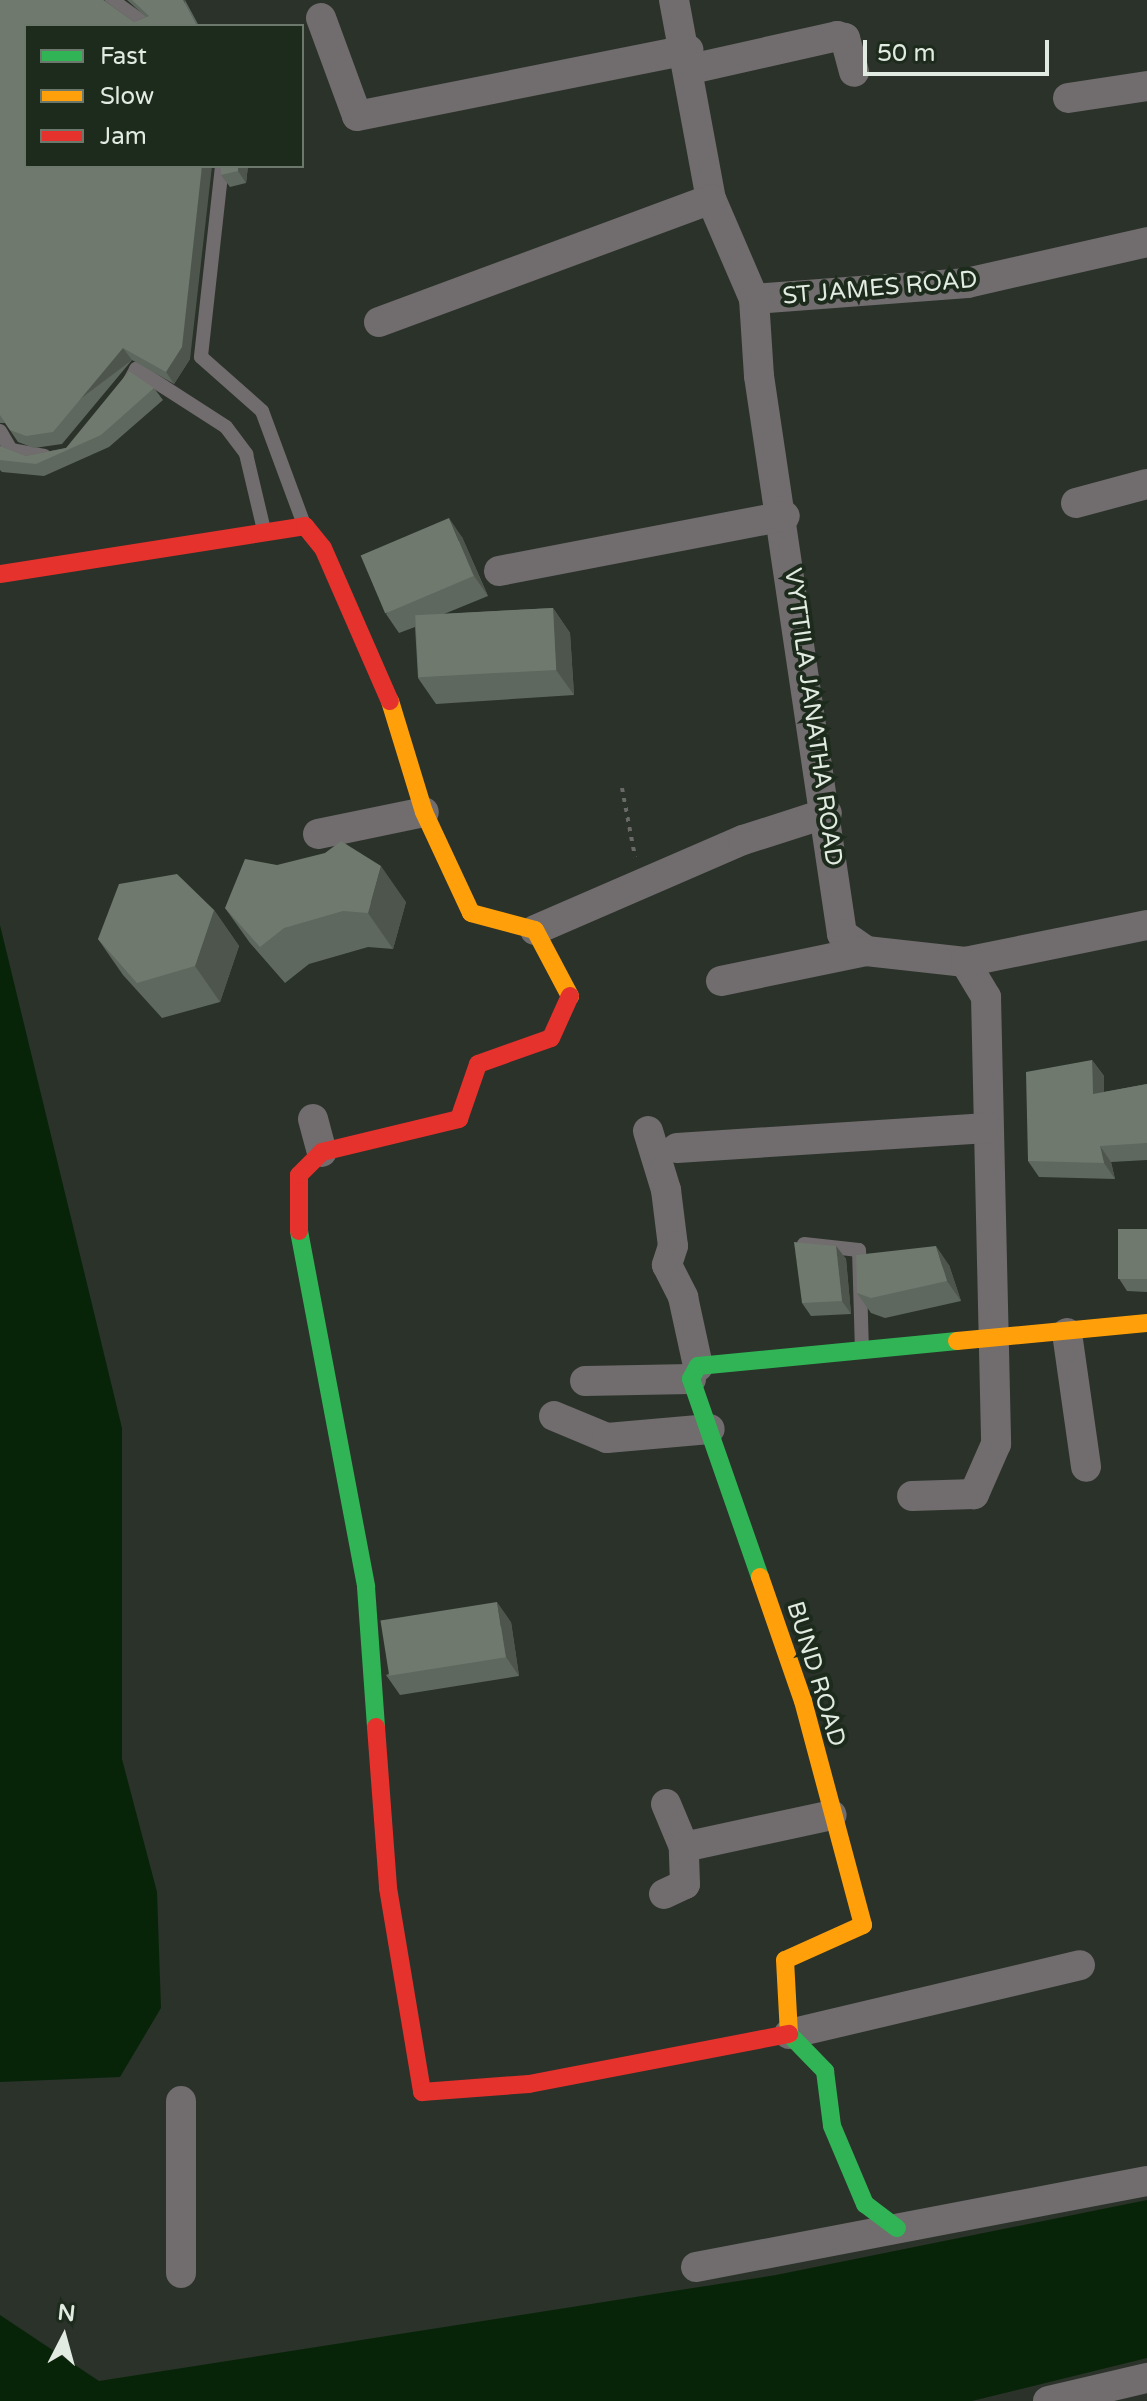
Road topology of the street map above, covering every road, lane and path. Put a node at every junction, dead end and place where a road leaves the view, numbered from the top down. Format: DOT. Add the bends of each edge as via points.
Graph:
graph roads {
  1 [pos="112,0"];
  2 [pos="674,0"];
  3 [pos="321,18"];
  4 [pos="145,24"];
  5 [pos="689,60"];
  6 [pos="854,72"];
  7 [pos="1147,86"];
  8 [pos="1068,98"];
  9 [pos="222,168"];
  10 [pos="711,199"];
  11 [pos="1147,242"];
  12 [pos="754,299"];
  13 [pos="379,322"];
  14 [pos="115,402"];
  15 [pos="0,431"];
  16 [pos="67,453"];
  17 [pos="1147,484"];
  18 [pos="1076,503"];
  19 [pos="785,516"];
  20 [pos="305,526"];
  21 [pos="264,531"];
  22 [pos="499,571"];
  23 [pos="0,574"];
  24 [pos="622,788"];
  25 [pos="424,812"];
  26 [pos="827,813"];
  27 [pos="318,834"];
  28 [pos="641,887"];
  29 [pos="1147,925"];
  30 [pos="535,930"];
  31 [pos="866,951"];
  32 [pos="965,962"];
  33 [pos="721,981"];
  34 [pos="313,1119"];
  35 [pos="987,1128"];
  36 [pos="648,1131"];
  37 [pos="677,1148"];
  38 [pos="322,1152"];
  39 [pos="796,1244"];
  40 [pos="1147,1323"];
  41 [pos="1067,1333"];
  42 [pos="997,1341"];
  43 [pos="862,1353"];
  44 [pos="695,1372"];
  45 [pos="585,1381"];
  46 [pos="554,1416"];
  47 [pos="710,1429"];
  48 [pos="1086,1467"];
  49 [pos="912,1496"];
  50 [pos="666,1804"];
  51 [pos="832,1815"];
  52 [pos="684,1847"];
  53 [pos="664,1894"];
  54 [pos="1080,1965"];
  55 [pos="789,2034"];
  56 [pos="181,2101"];
  57 [pos="1147,2181"];
  58 [pos="897,2228"];
  59 [pos="696,2267"];
  60 [pos="181,2273"];
  61 [pos="1147,2378"];
  62 [pos="1048,2401"];
  1 -- 4 [label="lane"];
  2 -- 5 [label="street, VYTTILA JANATHA ROAD"];
  3 -- 5 [label="street" via="357,116"];
  5 -- 6 [label="street" via="837,36 845,38"];
  5 -- 10 [label="street, VYTTILA JANATHA ROAD"];
  7 -- 8 [label="street"];
  9 -- 20 [label="lane" via="201,357 262,411"];
  10 -- 12 [label="street, VYTTILA JANATHA ROAD"];
  10 -- 13 [label="street"];
  11 -- 12 [label="street, ST JAMES ROAD" via="967,283"];
  12 -- 19 [label="street, VYTTILA JANATHA ROAD" via="759,376"];
  14 -- 21 [label="lane" via="136,369 226,427 246,454"];
  15 -- 16 [label="lane" via="11,450 33,458"];
  17 -- 18 [label="street"];
  19 -- 22 [label="street"];
  19 -- 26 [label="street, VYTTILA JANATHA ROAD"];
  20 -- 21 [label="street"];
  20 -- 25 [label="street" via="323,548 405,735"];
  21 -- 23 [label="street"];
  24 -- 28 [label="path"];
  25 -- 27 [label="street"];
  25 -- 30 [label="street" via="471,913"];
  26 -- 28 [label="street" via="743,840"];
  26 -- 31 [label="street, VYTTILA JANATHA ROAD" via="842,934"];
  28 -- 30 [label="street"];
  29 -- 32 [label="street"];
  30 -- 38 [label="street" via="573,990 551,1038 478,1064 459,1119"];
  31 -- 32 [label="street"];
  31 -- 33 [label="street"];
  32 -- 35 [label="street" via="986,997"];
  34 -- 38 [label="street"];
  35 -- 37 [label="street"];
  35 -- 42 [label="street"];
  36 -- 44 [label="street" via="666,1190 673,1246 667,1265 683,1297"];
  38 -- 55 [label="street" via="299,1175 299,1229 366,1587 388,1888 422,2092 529,2084"];
  39 -- 43 [label="lane" via="859,1250"];
  40 -- 41 [label="street"];
  41 -- 42 [label="street"];
  41 -- 48 [label="street"];
  42 -- 43 [label="street"];
  42 -- 49 [label="street" via="996,1444 974,1494"];
  43 -- 44 [label="street"];
  44 -- 45 [label="street"];
  44 -- 47 [label="street, BUND ROAD"];
  46 -- 47 [label="street" via="607,1438"];
  47 -- 51 [label="street, BUND ROAD" via="803,1701"];
  50 -- 52 [label="street"];
  51 -- 52 [label="street"];
  51 -- 55 [label="street, BUND ROAD" via="863,1925 785,1960"];
  52 -- 53 [label="street" via="685,1884"];
  54 -- 55 [label="street"];
  55 -- 58 [label="street" via="825,2071 832,2126 865,2204"];
  56 -- 60 [label="street"];
  57 -- 58 [label="street"];
  58 -- 59 [label="street"];
  61 -- 62 [label="street"];
}
